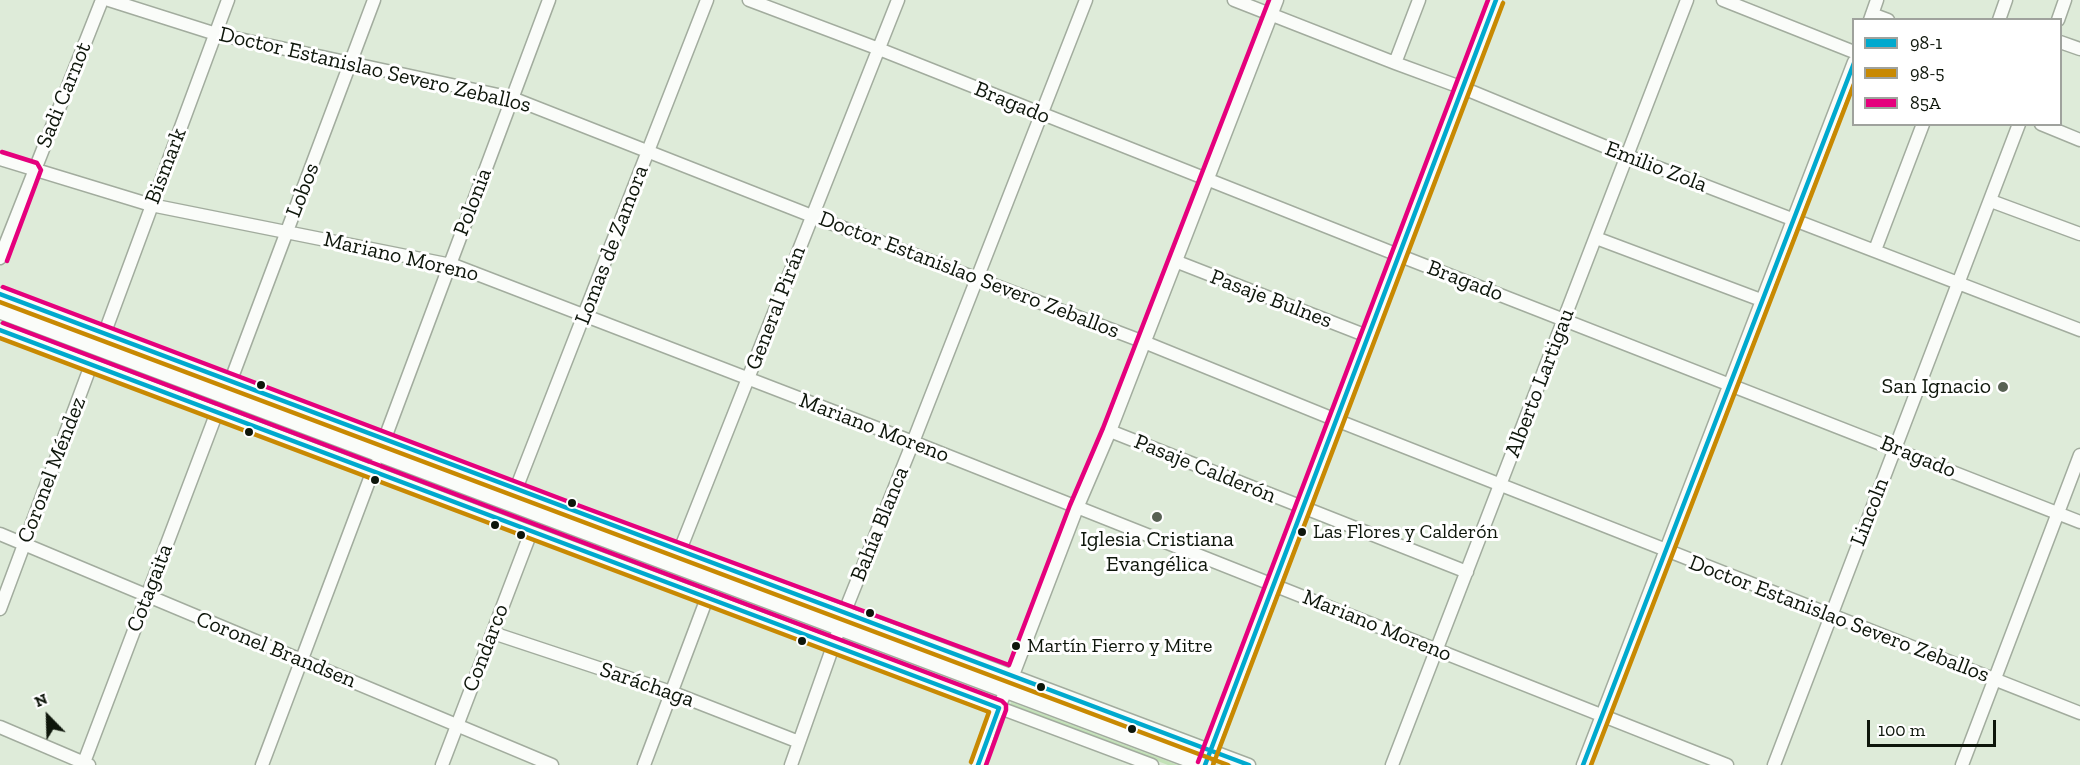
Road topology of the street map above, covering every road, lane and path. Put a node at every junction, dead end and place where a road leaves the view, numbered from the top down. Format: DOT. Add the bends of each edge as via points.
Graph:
graph roads {
  1 [pos="102,0"];
  2 [pos="109,0"];
  3 [pos="228,0"];
  4 [pos="374,0"];
  5 [pos="549,0"];
  6 [pos="707,0"];
  7 [pos="749,0"];
  8 [pos="898,0"];
  9 [pos="1086,0"];
  10 [pos="1234,0"];
  11 [pos="1277,0"];
  12 [pos="1419,0"];
  13 [pos="1496,0"];
  14 [pos="1687,0"];
  15 [pos="1723,0"];
  16 [pos="1877,0"];
  17 [pos="2006,0"];
  18 [pos="2065,0"];
  19 [pos="1272,15"];
  20 [pos="1871,17"];
  21 [pos="2000,18"];
  22 [pos="2059,18"];
  23 [pos="216,34"];
  24 [pos="2062,42"];
  25 [pos="879,49"];
  26 [pos="2080,50"];
  27 [pos="1852,51"];
  28 [pos="351,62"];
  29 [pos="1395,63"];
  30 [pos="1852,67"];
  31 [pos="1463,88"];
  32 [pos="512,98"];
  33 [pos="1041,114"];
  34 [pos="1922,126"];
  35 [pos="2018,126"];
  36 [pos="2046,126"];
  37 [pos="2080,140"];
  38 [pos="649,150"];
  39 [pos="1628,156"];
  40 [pos="0,159"];
  41 [pos="34,170"];
  42 [pos="1207,179"];
  43 [pos="1990,201"];
  44 [pos="151,205"];
  45 [pos="812,216"];
  46 [pos="1792,219"];
  47 [pos="287,231"];
  48 [pos="2080,234"];
  49 [pos="1596,238"];
  50 [pos="1875,250"];
  51 [pos="1398,255"];
  52 [pos="0,258"];
  53 [pos="1175,261"];
  54 [pos="450,264"];
  55 [pos="978,278"];
  56 [pos="1958,283"];
  57 [pos="0,294"];
  58 [pos="1761,300"];
  59 [pos="0,311"];
  60 [pos="585,315"];
  61 [pos="1565,319"];
  62 [pos="0,330"];
  63 [pos="2080,330"];
  64 [pos="105,332"];
  65 [pos="1367,336"];
  66 [pos="1144,342"];
  67 [pos="91,365"];
  68 [pos="231,380"];
  69 [pos="748,380"];
  70 [pos="1730,384"];
  71 [pos="217,412"];
  72 [pos="1336,420"];
  73 [pos="1110,431"];
  74 [pos="385,439"];
  75 [pos="914,442"];
  76 [pos="1895,448"];
  77 [pos="379,455"];
  78 [pos="2080,455"];
  79 [pos="372,471"];
  80 [pos="1501,484"];
  81 [pos="516,489"];
  82 [pos="1077,508"];
  83 [pos="1302,508"];
  84 [pos="2058,513"];
  85 [pos="2080,522"];
  86 [pos="531,532"];
  87 [pos="0,534"];
  88 [pos="24,544"];
  89 [pos="680,550"];
  90 [pos="1666,551"];
  91 [pos="1467,572"];
  92 [pos="1273,584"];
  93 [pos="146,597"];
  94 [pos="707,598"];
  95 [pos="0,609"];
  96 [pos="845,612"];
  97 [pos="1830,615"];
  98 [pos="839,628"];
  99 [pos="493,633"];
  100 [pos="833,645"];
  101 [pos="1436,650"];
  102 [pos="302,662"];
  103 [pos="1014,675"];
  104 [pos="1994,679"];
  105 [pos="1006,691"];
  106 [pos="671,692"];
  107 [pos="999,708"];
  108 [pos="2080,713"];
  109 [pos="1603,714"];
  110 [pos="457,725"];
  111 [pos="0,728"];
  112 [pos="799,742"];
  113 [pos="1211,749"];
  114 [pos="85,764"];
  115 [pos="262,765"];
  116 [pos="442,765"];
  117 [pos="552,765"];
  118 [pos="644,765"];
  119 [pos="791,765"];
  120 [pos="978,765"];
  121 [pos="1152,765"];
  122 [pos="1205,765"];
  123 [pos="1249,765"];
  124 [pos="1392,765"];
  125 [pos="1583,765"];
  126 [pos="1727,765"];
  127 [pos="1773,765"];
  128 [pos="1962,765"];
  1 -- 41 [label="street, Sadi Carnot"];
  2 -- 23 [label="street, Doctor Estanislao Severo Zeballos"];
  3 -- 23 [label="street, Bismark"];
  4 -- 28 [label="street, Lobos"];
  5 -- 32 [label="street, Polonia"];
  6 -- 38 [label="street, Lomas de Zamora"];
  7 -- 25 [label="street, Bragado"];
  8 -- 25 [label="street, General Pirán"];
  9 -- 33 [label="street, Bahía Blanca"];
  10 -- 19 [label="street, Emilio Zola"];
  11 -- 19 [label="street"];
  12 -- 29 [label="street"];
  13 -- 31 [label="street"];
  14 -- 39 [label="street, Alberto Lartigau"];
  15 -- 27 [label="street"];
  16 -- 20 [label="street"];
  17 -- 21 [label="street"];
  18 -- 22 [label="street"];
  19 -- 29 [label="street, Emilio Zola"];
  19 -- 42 [label="street"];
  23 -- 28 [label="street, Doctor Estanislao Severo Zeballos"];
  23 -- 44 [label="street, Bismark"];
  24 -- 26 [label="street"];
  25 -- 33 [label="street, Bragado"];
  25 -- 45 [label="street, General Pirán"];
  28 -- 32 [label="street, Doctor Estanislao Severo Zeballos"];
  28 -- 47 [label="street, Lobos"];
  29 -- 31 [label="street, Emilio Zola"];
  30 -- 46 [label="street"];
  31 -- 39 [label="street, Emilio Zola"];
  31 -- 51 [label="street"];
  32 -- 38 [label="street, Doctor Estanislao Severo Zeballos"];
  32 -- 54 [label="street, Polonia"];
  33 -- 42 [label="street, Bragado"];
  33 -- 55 [label="street, Bahía Blanca"];
  34 -- 50 [label="street"];
  35 -- 43 [label="street, Lincoln"];
  36 -- 37 [label="street"];
  38 -- 45 [label="street, Doctor Estanislao Severo Zeballos"];
  38 -- 60 [label="street, Lomas de Zamora"];
  39 -- 46 [label="street, Emilio Zola"];
  39 -- 49 [label="street, Alberto Lartigau"];
  40 -- 41 [label="street, Mariano Moreno"];
  41 -- 44 [label="street, Mariano Moreno"];
  41 -- 52 [label="street, Sadi Carnot"];
  42 -- 51 [label="street, Bragado"];
  42 -- 53 [label="street"];
  43 -- 48 [label="street"];
  43 -- 56 [label="street, Lincoln"];
  44 -- 47 [label="street, Mariano Moreno"];
  44 -- 64 [label="street, Bismark"];
  45 -- 55 [label="street, Doctor Estanislao Severo Zeballos"];
  45 -- 69 [label="street, General Pirán"];
  46 -- 50 [label="street, Emilio Zola"];
  46 -- 58 [label="street"];
  47 -- 54 [label="street, Mariano Moreno"];
  47 -- 68 [label="street, Lobos"];
  49 -- 58 [label="street"];
  49 -- 61 [label="street, Alberto Lartigau"];
  50 -- 56 [label="street, Emilio Zola"];
  51 -- 61 [label="street, Bragado"];
  51 -- 65 [label="street"];
  53 -- 65 [label="street, Pasaje Bulnes"];
  53 -- 66 [label="street"];
  54 -- 60 [label="street, Mariano Moreno"];
  54 -- 74 [label="street, Polonia"];
  55 -- 66 [label="street, Doctor Estanislao Severo Zeballos"];
  55 -- 75 [label="street, Bahía Blanca"];
  56 -- 63 [label="street, Emilio Zola"];
  56 -- 76 [label="street, Lincoln"];
  57 -- 64 [label="street"];
  58 -- 70 [label="street"];
  59 -- 77 [label="main road"];
  60 -- 69 [label="street, Mariano Moreno"];
  60 -- 81 [label="street, Lomas de Zamora"];
  61 -- 70 [label="street, Bragado"];
  61 -- 80 [label="street, Alberto Lartigau"];
  62 -- 67 [label="street"];
  64 -- 68 [label="street"];
  65 -- 72 [label="street"];
  66 -- 72 [label="street, Doctor Estanislao Severo Zeballos"];
  66 -- 73 [label="street"];
  67 -- 71 [label="street"];
  67 -- 88 [label="street, Coronel Méndez"];
  68 -- 74 [label="street"];
  69 -- 75 [label="street, Mariano Moreno"];
  69 -- 89 [label="street, General Pirán"];
  70 -- 76 [label="street, Bragado"];
  70 -- 90 [label="street"];
  71 -- 79 [label="street"];
  71 -- 93 [label="street, Cotagaita"];
  72 -- 80 [label="street, Doctor Estanislao Severo Zeballos"];
  72 -- 83 [label="street"];
  73 -- 82 [label="street"];
  73 -- 83 [label="street, Pasaje Calderón"];
  74 -- 77 [label="street, Polonia"];
  74 -- 81 [label="street"];
  75 -- 82 [label="street, Mariano Moreno"];
  75 -- 96 [label="street, Bahía Blanca"];
  76 -- 84 [label="street, Bragado"];
  76 -- 97 [label="street, Lincoln"];
  77 -- 79 [label="street, Polonia"];
  77 -- 98 [label="main road"];
  78 -- 84 [label="street"];
  79 -- 86 [label="street"];
  79 -- 102 [label="street, Polonia"];
  80 -- 90 [label="street, Doctor Estanislao Severo Zeballos"];
  80 -- 91 [label="street, Alberto Lartigau"];
  81 -- 89 [label="street"];
  82 -- 92 [label="street, Mariano Moreno"];
  82 -- 103 [label="street"];
  83 -- 91 [label="street, Pasaje Calderón"];
  83 -- 92 [label="street"];
  84 -- 85 [label="street, Bragado"];
  84 -- 104 [label="street"];
  86 -- 94 [label="street"];
  86 -- 99 [label="street, Condarco"];
  87 -- 88 [label="street, Coronel Brandsen"];
  88 -- 93 [label="street, Coronel Brandsen"];
  88 -- 95 [label="street, Coronel Méndez"];
  89 -- 96 [label="street"];
  90 -- 97 [label="street, Doctor Estanislao Severo Zeballos"];
  90 -- 109 [label="street"];
  91 -- 101 [label="street, Alberto Lartigau"];
  92 -- 101 [label="street, Mariano Moreno"];
  92 -- 113 [label="street"];
  93 -- 102 [label="street, Coronel Brandsen"];
  93 -- 114 [label="street, Cotagaita"];
  94 -- 100 [label="street"];
  94 -- 106 [label="street"];
  96 -- 98 [label="street, Bahía Blanca"];
  96 -- 103 [label="street"];
  97 -- 104 [label="street, Doctor Estanislao Severo Zeballos"];
  97 -- 127 [label="street, Lincoln"];
  98 -- 100 [label="street, Bahía Blanca"];
  98 -- 105 [label="main road"];
  99 -- 106 [label="street, Saráchaga"];
  99 -- 110 [label="street, Condarco"];
  100 -- 107 [label="street"];
  100 -- 112 [label="street, Bahía Blanca"];
  101 -- 109 [label="street, Mariano Moreno"];
  101 -- 124 [label="street, Alberto Lartigau"];
  102 -- 110 [label="street, Coronel Brandsen"];
  102 -- 115 [label="street, Polonia"];
  103 -- 105 [label="street"];
  103 -- 113 [label="street"];
  104 -- 108 [label="street, Doctor Estanislao Severo Zeballos"];
  104 -- 128 [label="street"];
  105 -- 107 [label="street"];
  105 -- 122 [label="main road"];
  106 -- 112 [label="street, Saráchaga"];
  106 -- 118 [label="street"];
  107 -- 120 [label="street"];
  107 -- 121 [label="street"];
  109 -- 125 [label="street"];
  109 -- 126 [label="street, Mariano Moreno"];
  110 -- 116 [label="street, Condarco"];
  110 -- 117 [label="street, Coronel Brandsen"];
  111 -- 114 [label="street"];
  112 -- 119 [label="street, Bahía Blanca"];
  113 -- 122 [label="street"];
  113 -- 123 [label="street"];
}
